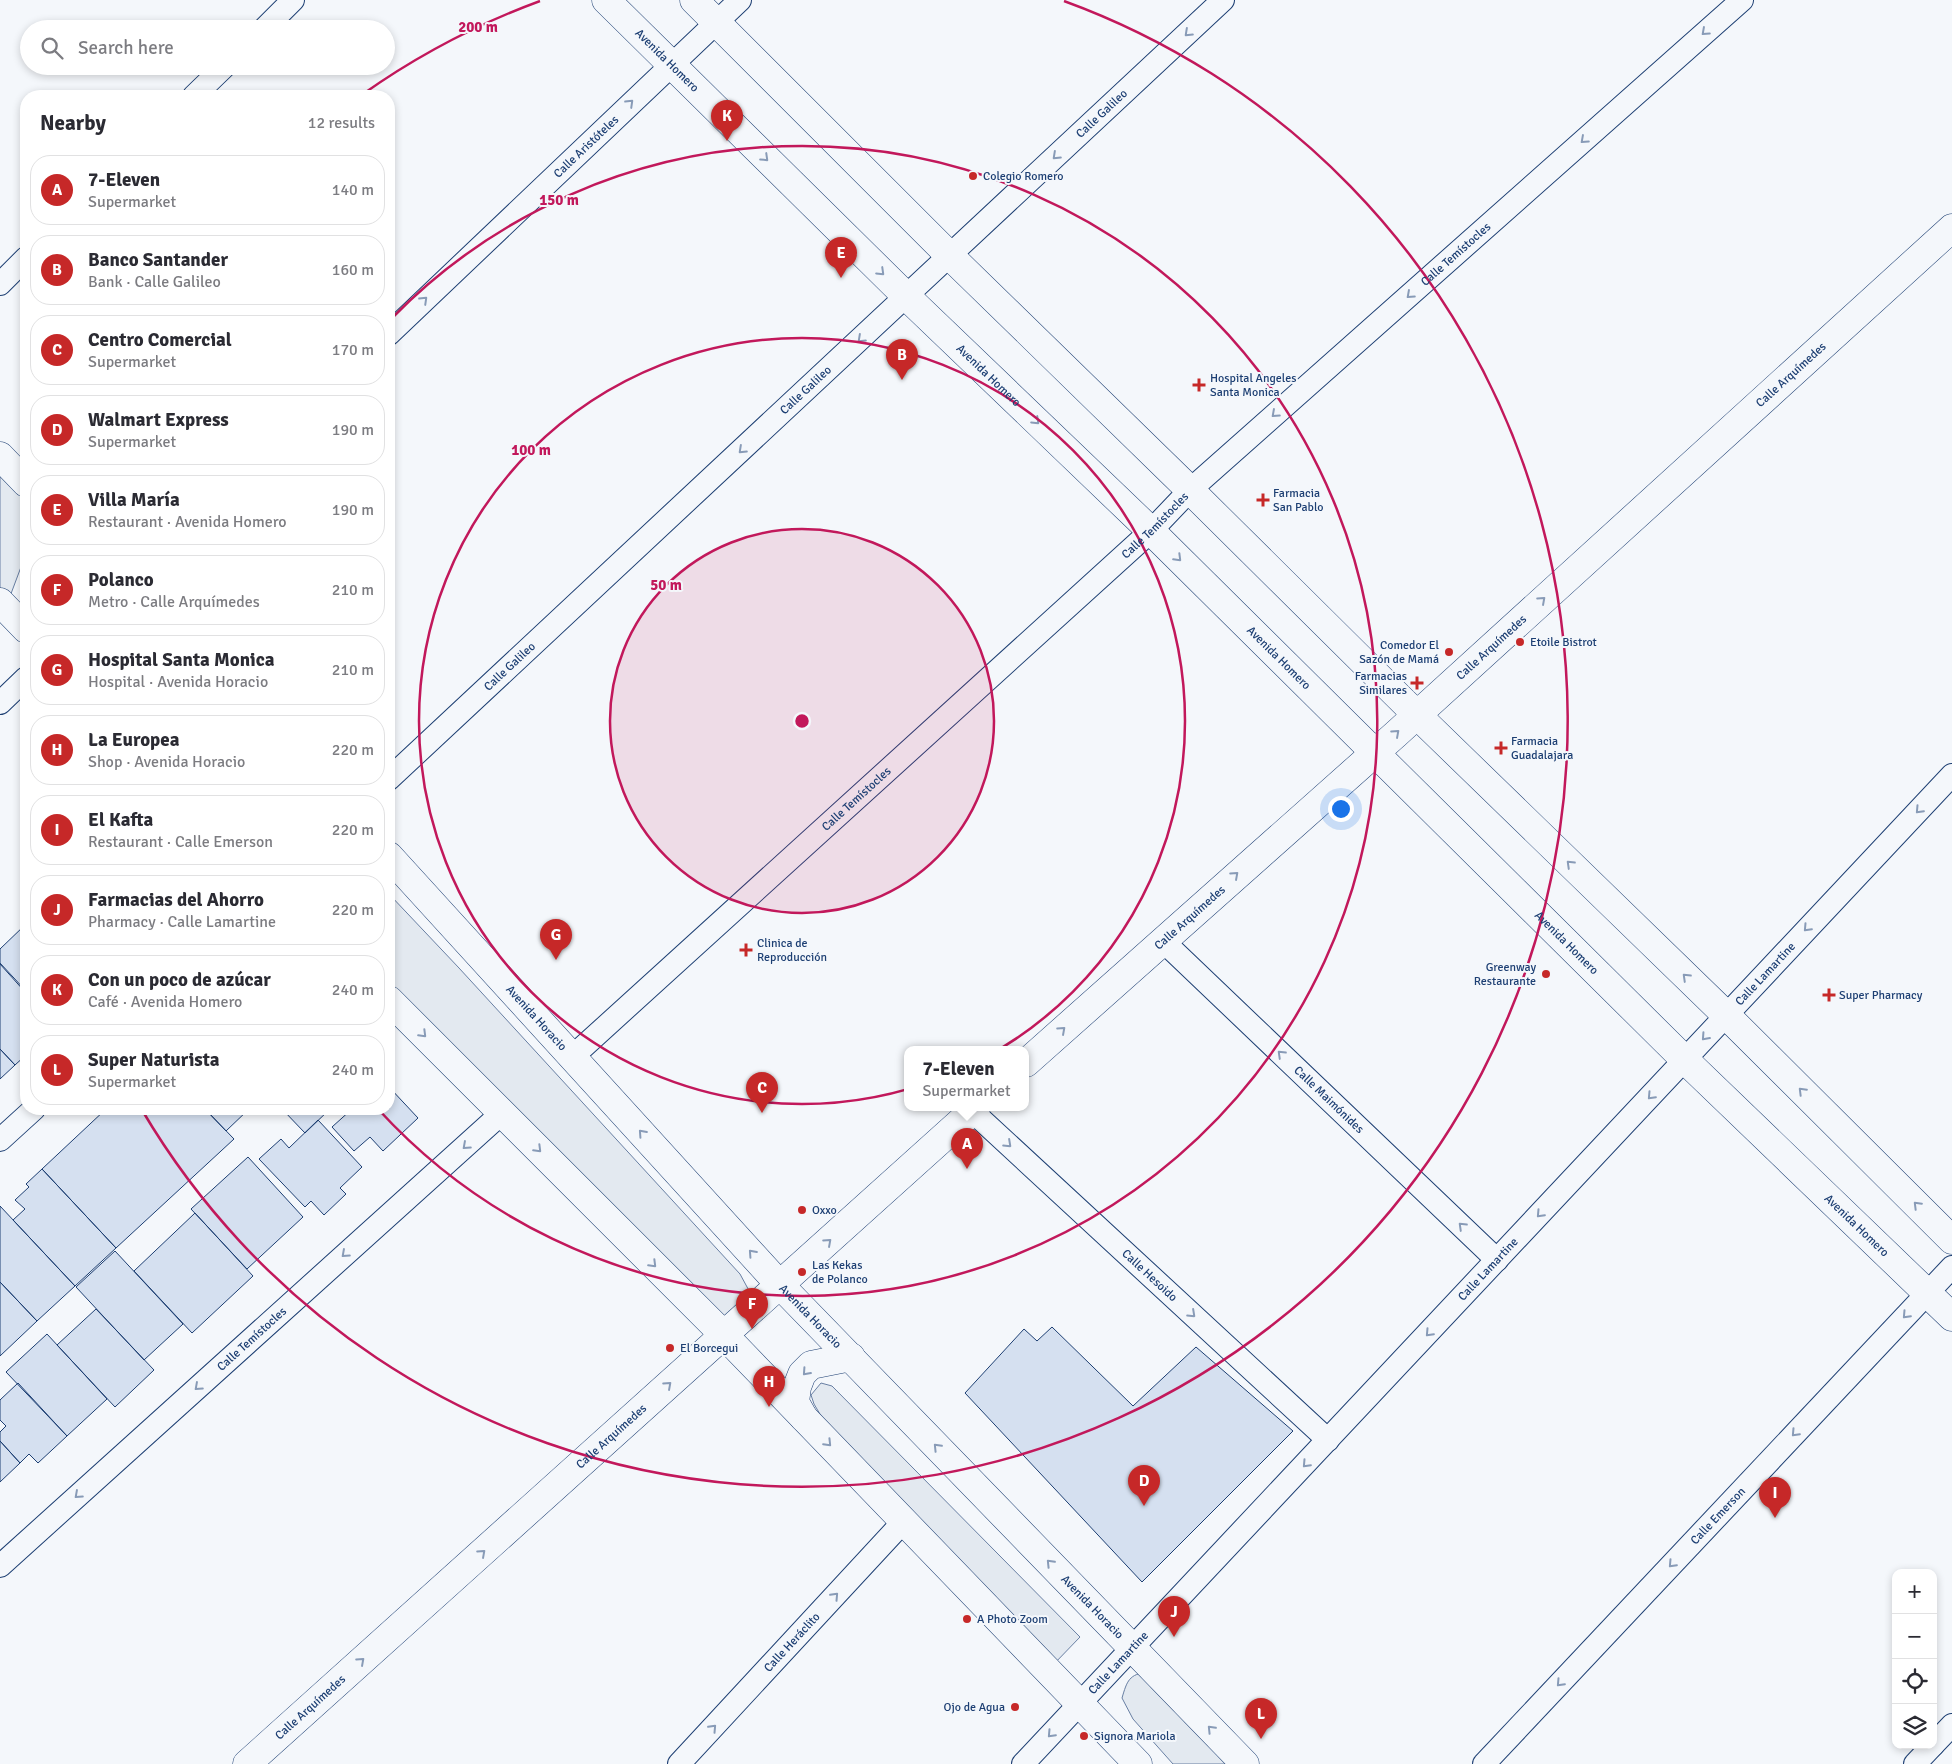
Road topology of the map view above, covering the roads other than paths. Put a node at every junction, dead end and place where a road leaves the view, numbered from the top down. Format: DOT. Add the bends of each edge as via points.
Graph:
graph roads {
  1 [pos="293,0"];
  2 [pos="606,0"];
  3 [pos="694,0"];
  4 [pos="740,0"];
  5 [pos="1223,0"];
  6 [pos="1742,0"];
  7 [pos="273,20"];
  8 [pos="716,22"];
  9 [pos="670,65"];
  10 [pos="216,75"];
  11 [pos="200,90"];
  12 [pos="1952,228"];
  13 [pos="950,256"];
  14 [pos="20,264"];
  15 [pos="0,284"];
  16 [pos="907,297"];
  17 [pos="395,328"];
  18 [pos="0,456"];
  19 [pos="20,477"];
  20 [pos="1190,490"];
  21 [pos="1151,531"];
  22 [pos="0,602"];
  23 [pos="20,623"];
  24 [pos="20,684"];
  25 [pos="0,703"];
  26 [pos="1416,714"];
  27 [pos="1374,752"];
  28 [pos="395,773"];
  29 [pos="1952,775"];
  30 [pos="395,863"];
  31 [pos="1162,940"];
  32 [pos="395,1006"];
  33 [pos="1726,1015"];
  34 [pos="572,1057"];
  35 [pos="1029,1060"];
  36 [pos="1685,1060"];
  37 [pos="972,1111"];
  38 [pos="976,1111"];
  39 [pos="502,1113"];
  40 [pos="27,1115"];
  41 [pos="0,1140"];
  42 [pos="1952,1240"];
  43 [pos="1497,1260"];
  44 [pos="1952,1267"];
  45 [pos="780,1285"];
  46 [pos="1927,1293"];
  47 [pos="1952,1317"];
  48 [pos="724,1335"];
  49 [pos="851,1357"];
  50 [pos="804,1418"];
  51 [pos="1328,1440"];
  52 [pos="904,1522"];
  53 [pos="0,1566"];
  54 [pos="1133,1648"];
  55 [pos="1080,1703"];
  56 [pos="1952,1725"];
  57 [pos="1937,1741"];
  58 [pos="1929,1749"];
  59 [pos="247,1764"];
  60 [pos="679,1764"];
  61 [pos="1023,1764"];
  62 [pos="1138,1764"];
  63 [pos="1245,1764"];
  64 [pos="1484,1764"];
  65 [pos="1915,1764"];
  1 -- 7 [label="street"];
  2 -- 9 [label="street, Avenida Homero"];
  3 -- 8 [label="street"];
  4 -- 8 [label="street, Calle Aristóteles"];
  5 -- 13 [label="street, Calle Galileo, one-way"];
  6 -- 20 [label="street, Calle Temístocles, one-way"];
  8 -- 9 [label="street, Calle Aristóteles"];
  8 -- 13 [label="street"];
  9 -- 16 [label="street, Avenida Homero, one-way"];
  17 -- 9 [label="street, Calle Aristóteles, one-way"];
  10 -- 11 [label="street"];
  26 -- 12 [label="street, Calle Arquímedes, one-way"];
  13 -- 16 [label="street, Calle Galileo"];
  13 -- 20 [label="street"];
  14 -- 15 [label="street"];
  16 -- 21 [label="street, Avenida Homero, one-way"];
  16 -- 28 [label="street, Calle Galileo, one-way"];
  18 -- 19 [label="street"];
  20 -- 21 [label="street, Calle Temístocles"];
  20 -- 26 [label="street"];
  21 -- 27 [label="street, Avenida Homero, one-way"];
  21 -- 34 [label="street, Calle Temístocles"];
  22 -- 23 [label="street"];
  24 -- 25 [label="street"];
  27 -- 26 [label="street, Calle Arquímedes, one-way"];
  33 -- 26 [label="street, one-way"];
  31 -- 27 [label="street, Calle Arquímedes, one-way"];
  27 -- 36 [label="street, Avenida Homero"];
  29 -- 33 [label="street, Calle Lamartine, one-way"];
  30 -- 34 [label="street, Avenida Horacio"];
  35 -- 31 [label="street, Calle Arquímedes, one-way"];
  43 -- 31 [label="street, Calle Maimónides, one-way"];
  32 -- 39 [label="street, one-way"];
  33 -- 36 [label="street, Calle Lamartine, one-way"];
  42 -- 33 [label="street, one-way"];
  45 -- 34 [label="street, Avenida Horacio, one-way"];
  36 -- 43 [label="street, Calle Lamartine, one-way"];
  36 -- 46 [label="street, Avenida Homero"];
  45 -- 37 [label="street, Calle Arquímedes, one-way"];
  38 -- 51 [label="street, Calle Hesoido, one-way"];
  39 -- 48 [label="street, one-way"];
  39 -- 53 [label="street, Calle Temístocles, one-way"];
  40 -- 41 [label="street"];
  43 -- 51 [label="street, Calle Lamartine, one-way"];
  44 -- 46 [label="street, Calle Emerson"];
  45 -- 48 [label="street, Calle Arquímedes"];
  45 -- 49 [label="street, Avenida Horacio"];
  46 -- 47 [label="street, Avenida Homero"];
  46 -- 64 [label="street, Calle Emerson, one-way"];
  48 -- 50 [label="street"];
  59 -- 48 [label="street, Calle Arquímedes, one-way"];
  49 -- 50 [label="street, one-way" via="812,1365 802,1374 795,1402"];
  54 -- 49 [label="street, Avenida Horacio, one-way"];
  50 -- 52 [label="street, one-way"];
  51 -- 54 [label="street, Calle Lamartine, one-way"];
  52 -- 55 [label="street"];
  60 -- 52 [label="street, Calle Heráclito, one-way"];
  54 -- 55 [label="street, Calle Lamartine"];
  63 -- 54 [label="street, Avenida Horacio, one-way"];
  55 -- 61 [label="street, Calle Lamartine, one-way"];
  55 -- 62 [label="street"];
  56 -- 57 [label="street"];
  58 -- 65 [label="street"];
}
